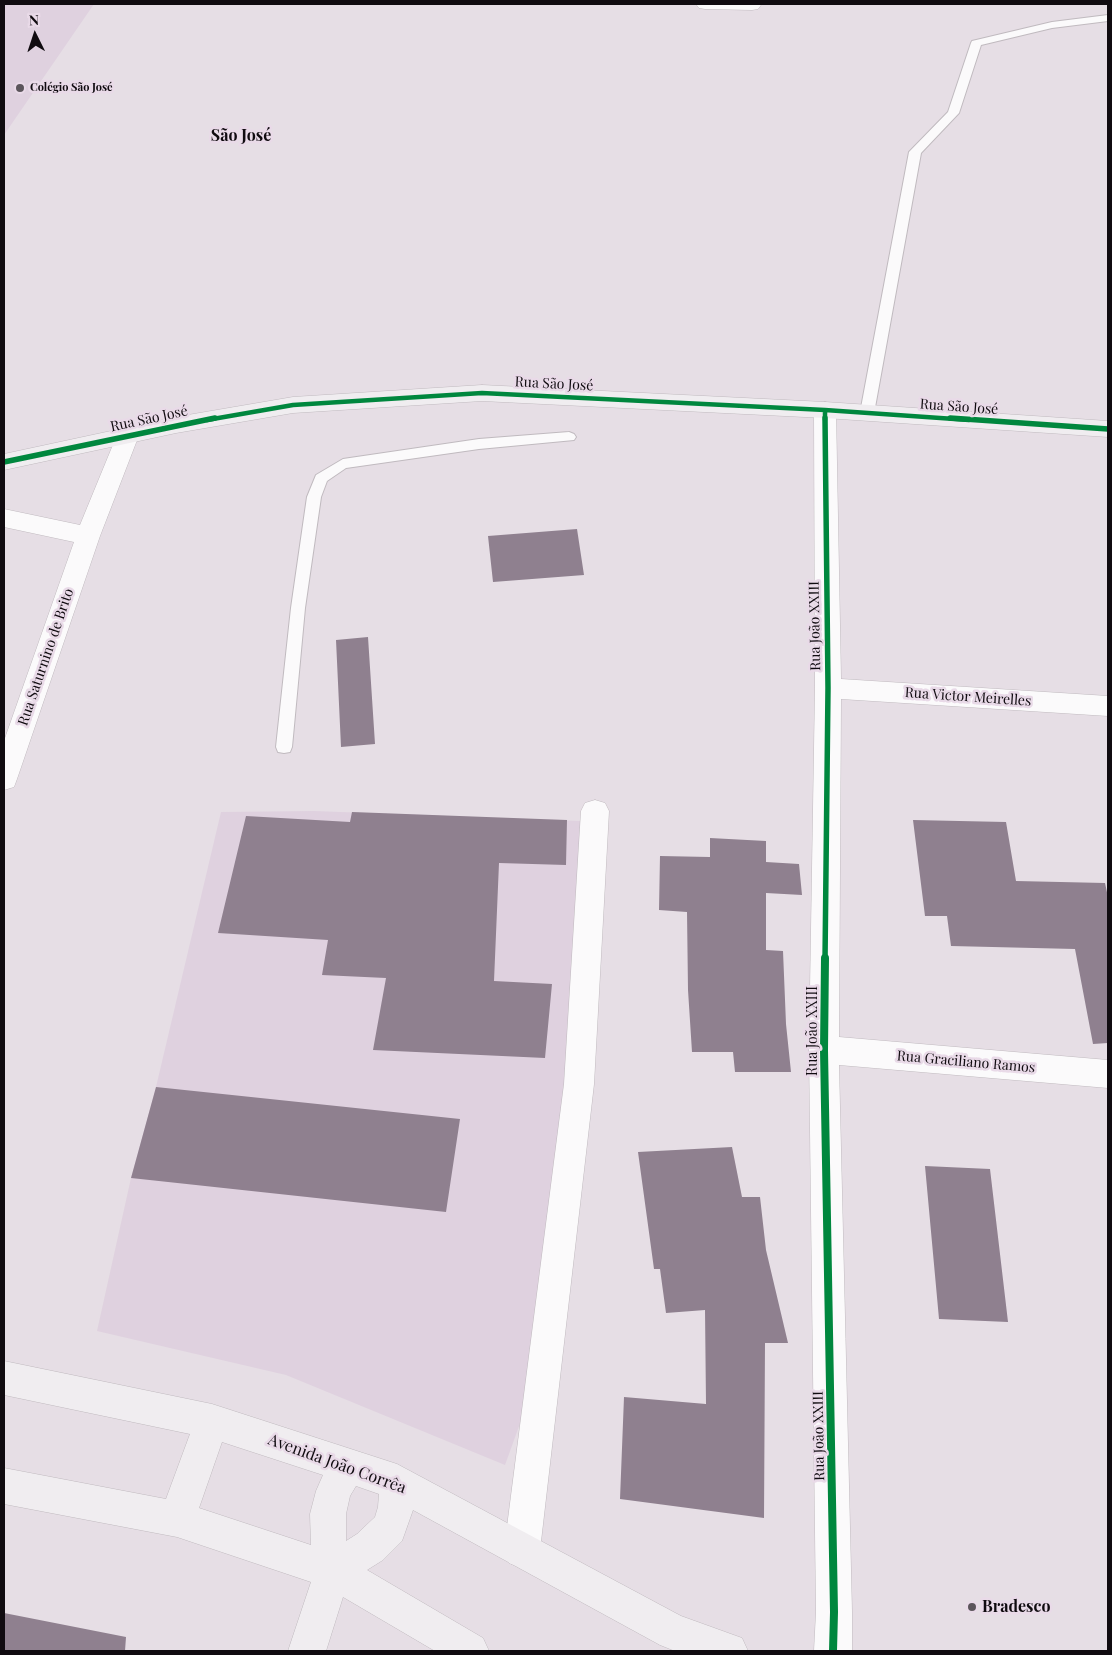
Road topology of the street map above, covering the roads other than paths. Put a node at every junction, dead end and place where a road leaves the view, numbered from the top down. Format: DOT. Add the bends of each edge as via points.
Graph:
graph roads {
  1 [pos="705,4"];
  2 [pos="752,5"];
  3 [pos="1108,18"];
  4 [pos="825,410"];
  5 [pos="867,413"];
  6 [pos="1108,429"];
  7 [pos="128,435"];
  8 [pos="569,436"];
  9 [pos="4,462"];
  10 [pos="4,518"];
  11 [pos="88,536"];
  12 [pos="828,688"];
  13 [pos="1108,706"];
  14 [pos="284,747"];
  15 [pos="4,779"];
  16 [pos="595,811"];
  17 [pos="824,1050"];
  18 [pos="1108,1074"];
  19 [pos="6,1386"];
  20 [pos="212,1421"];
  21 [pos="348,1465"];
  22 [pos="397,1482"];
  23 [pos="4,1486"];
  24 [pos="177,1519"];
  25 [pos="522,1550"];
  26 [pos="332,1571"];
  27 [pos="307,1651"];
  28 [pos="470,1651"];
  29 [pos="729,1651"];
  30 [pos="833,1651"];
  1 -- 2 [label="street"];
  3 -- 5 [label="lane" via="1052,25 976,43 954,113 915,152"];
  4 -- 5 [label="street, Rua São José"];
  4 -- 7 [label="street, Rua São José" via="482,393 293,404"];
  4 -- 12 [label="street, Rua João XXIII"];
  5 -- 6 [label="street, Rua São José"];
  7 -- 9 [label="street, Rua São José"];
  7 -- 11 [label="street, Rua Saturnino de Brito"];
  8 -- 14 [label="lane" via="479,444 343,464 322,478 314,497 298,608"];
  10 -- 11 [label="street"];
  11 -- 15 [label="street, Rua Saturnino de Brito"];
  12 -- 13 [label="street, Rua Victor Meirelles"];
  12 -- 17 [label="street, Rua João XXIII"];
  16 -- 25 [label="street" via="579,1084"];
  17 -- 18 [label="street, Rua Graciliano Ramos"];
  17 -- 30 [label="street, Rua João XXIII"];
  19 -- 20 [label="street, Avenida João Corrêa"];
  20 -- 21 [label="street, Avenida João Corrêa"];
  20 -- 24 [label="street"];
  21 -- 22 [label="street, Avenida João Corrêa"];
  21 -- 26 [label="street" via="334,1491 328,1514 327,1536"];
  22 -- 25 [label="street, Avenida João Corrêa"];
  22 -- 26 [label="street" via="396,1507 389,1528 370,1547"];
  23 -- 24 [label="street"];
  24 -- 26 [label="street"];
  25 -- 29 [label="street, Avenida João Corrêa" via="673,1632"];
  26 -- 27 [label="street"];
  26 -- 28 [label="street"];
}
